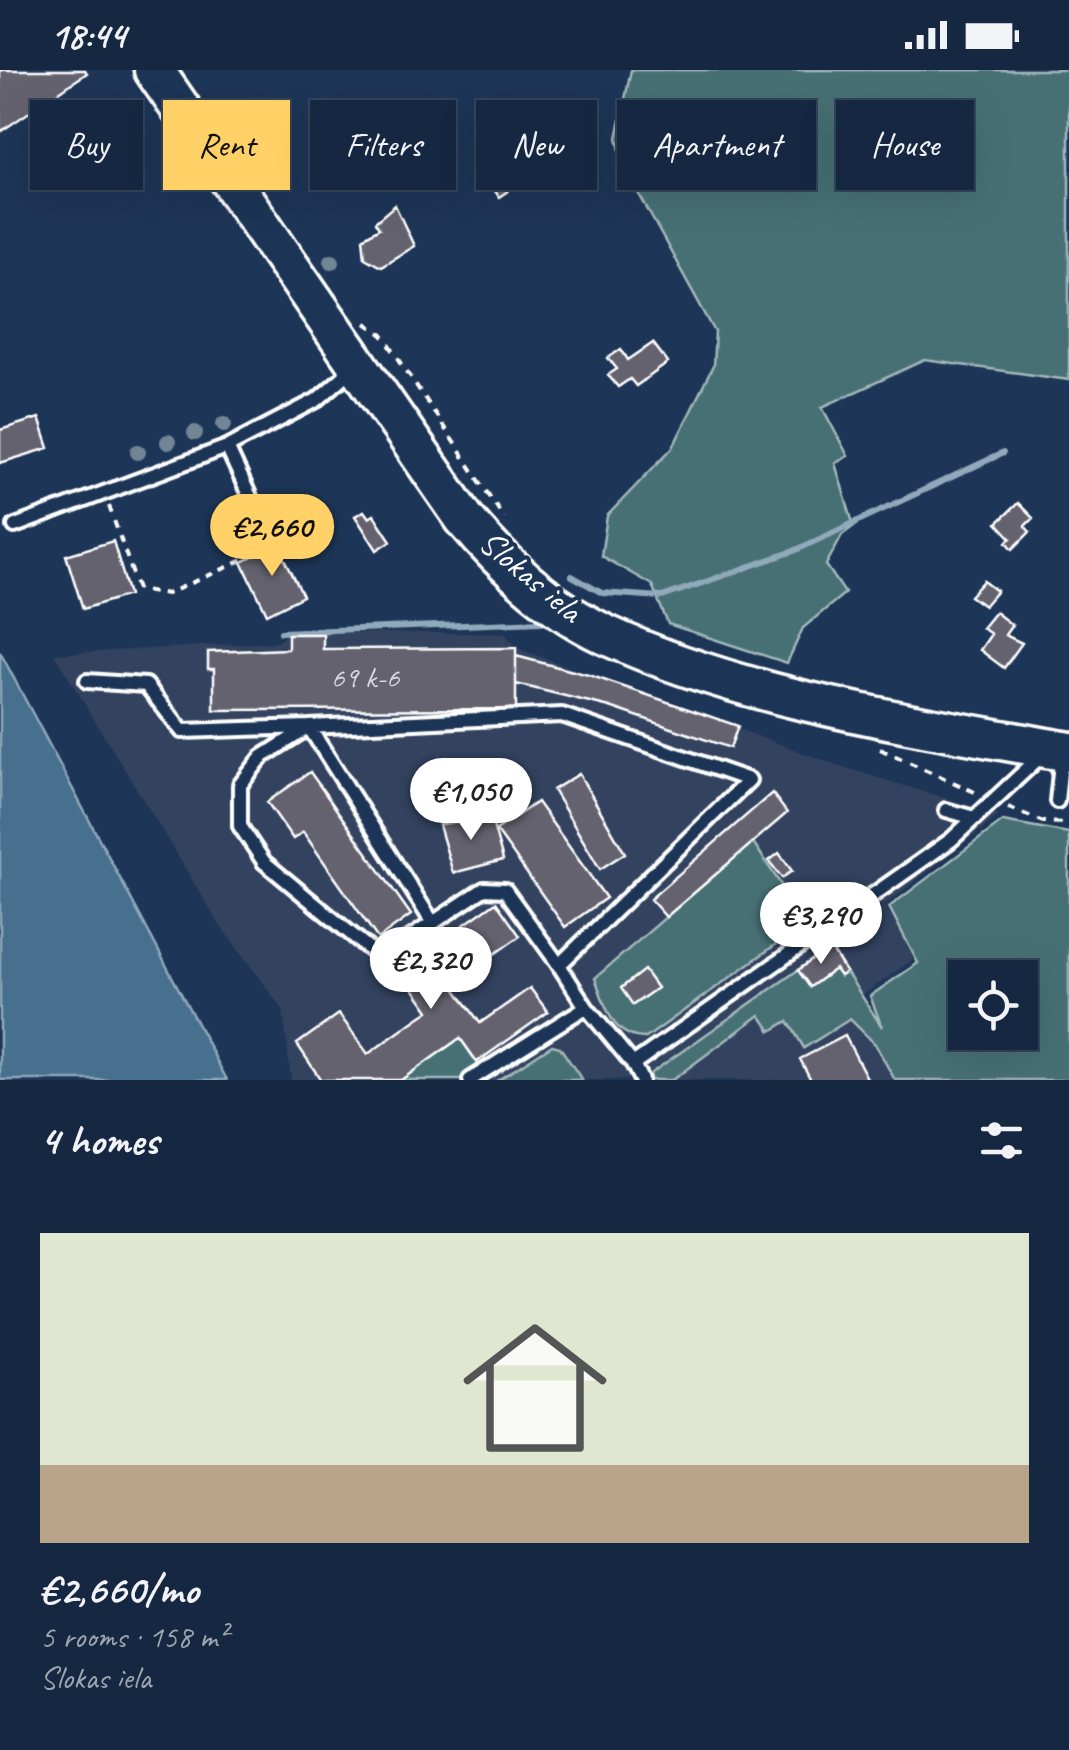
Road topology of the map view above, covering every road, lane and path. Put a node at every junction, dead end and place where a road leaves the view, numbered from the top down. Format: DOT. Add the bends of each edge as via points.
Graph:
graph roads {
  1 [pos="154,70"];
  2 [pos="353,314"];
  3 [pos="357,366"];
  4 [pos="227,447"];
  5 [pos="104,493"];
  6 [pos="16,526"];
  7 [pos="510,526"];
  8 [pos="273,547"];
  9 [pos="88,681"];
  10 [pos="309,727"];
  11 [pos="877,748"];
  12 [pos="1060,750"];
  13 [pos="994,800"];
  14 [pos="1056,802"];
  15 [pos="946,810"];
  16 [pos="974,818"];
  17 [pos="1069,824"];
  18 [pos="431,920"];
  19 [pos="560,965"];
  20 [pos="586,1007"];
  21 [pos="632,1064"];
  22 [pos="470,1080"];
  23 [pos="641,1080"];
  1 -- 3 [label="main road, Slokas iela"];
  2 -- 7 [label="path" via="383,335"];
  3 -- 4 [label="lane" via="318,400"];
  3 -- 12 [label="main road, Slokas iela" via="491,550 601,633 788,695"];
  4 -- 5 [label="lane"];
  4 -- 8 [label="lane"];
  5 -- 6 [label="lane"];
  5 -- 8 [label="path" via="138,589 167,594"];
  9 -- 10 [label="lane" via="146,684 182,732"];
  10 -- 18 [label="lane"];
  10 -- 18 [label="lane" via="262,757 240,785 240,826 264,862 380,958"];
  10 -- 19 [label="lane" via="562,714 749,780"];
  11 -- 13 [label="path"];
  12 -- 13 [label="lane"];
  12 -- 14 [label="lane"];
  13 -- 16 [label="lane"];
  13 -- 17 [label="path" via="1042,822"];
  15 -- 16 [label="lane"];
  16 -- 21 [label="lane" via="822,934"];
  18 -- 19 [label="lane" via="484,888 505,890"];
  19 -- 20 [label="lane"];
  20 -- 21 [label="lane"];
  20 -- 22 [label="lane"];
  21 -- 23 [label="lane"];
}
